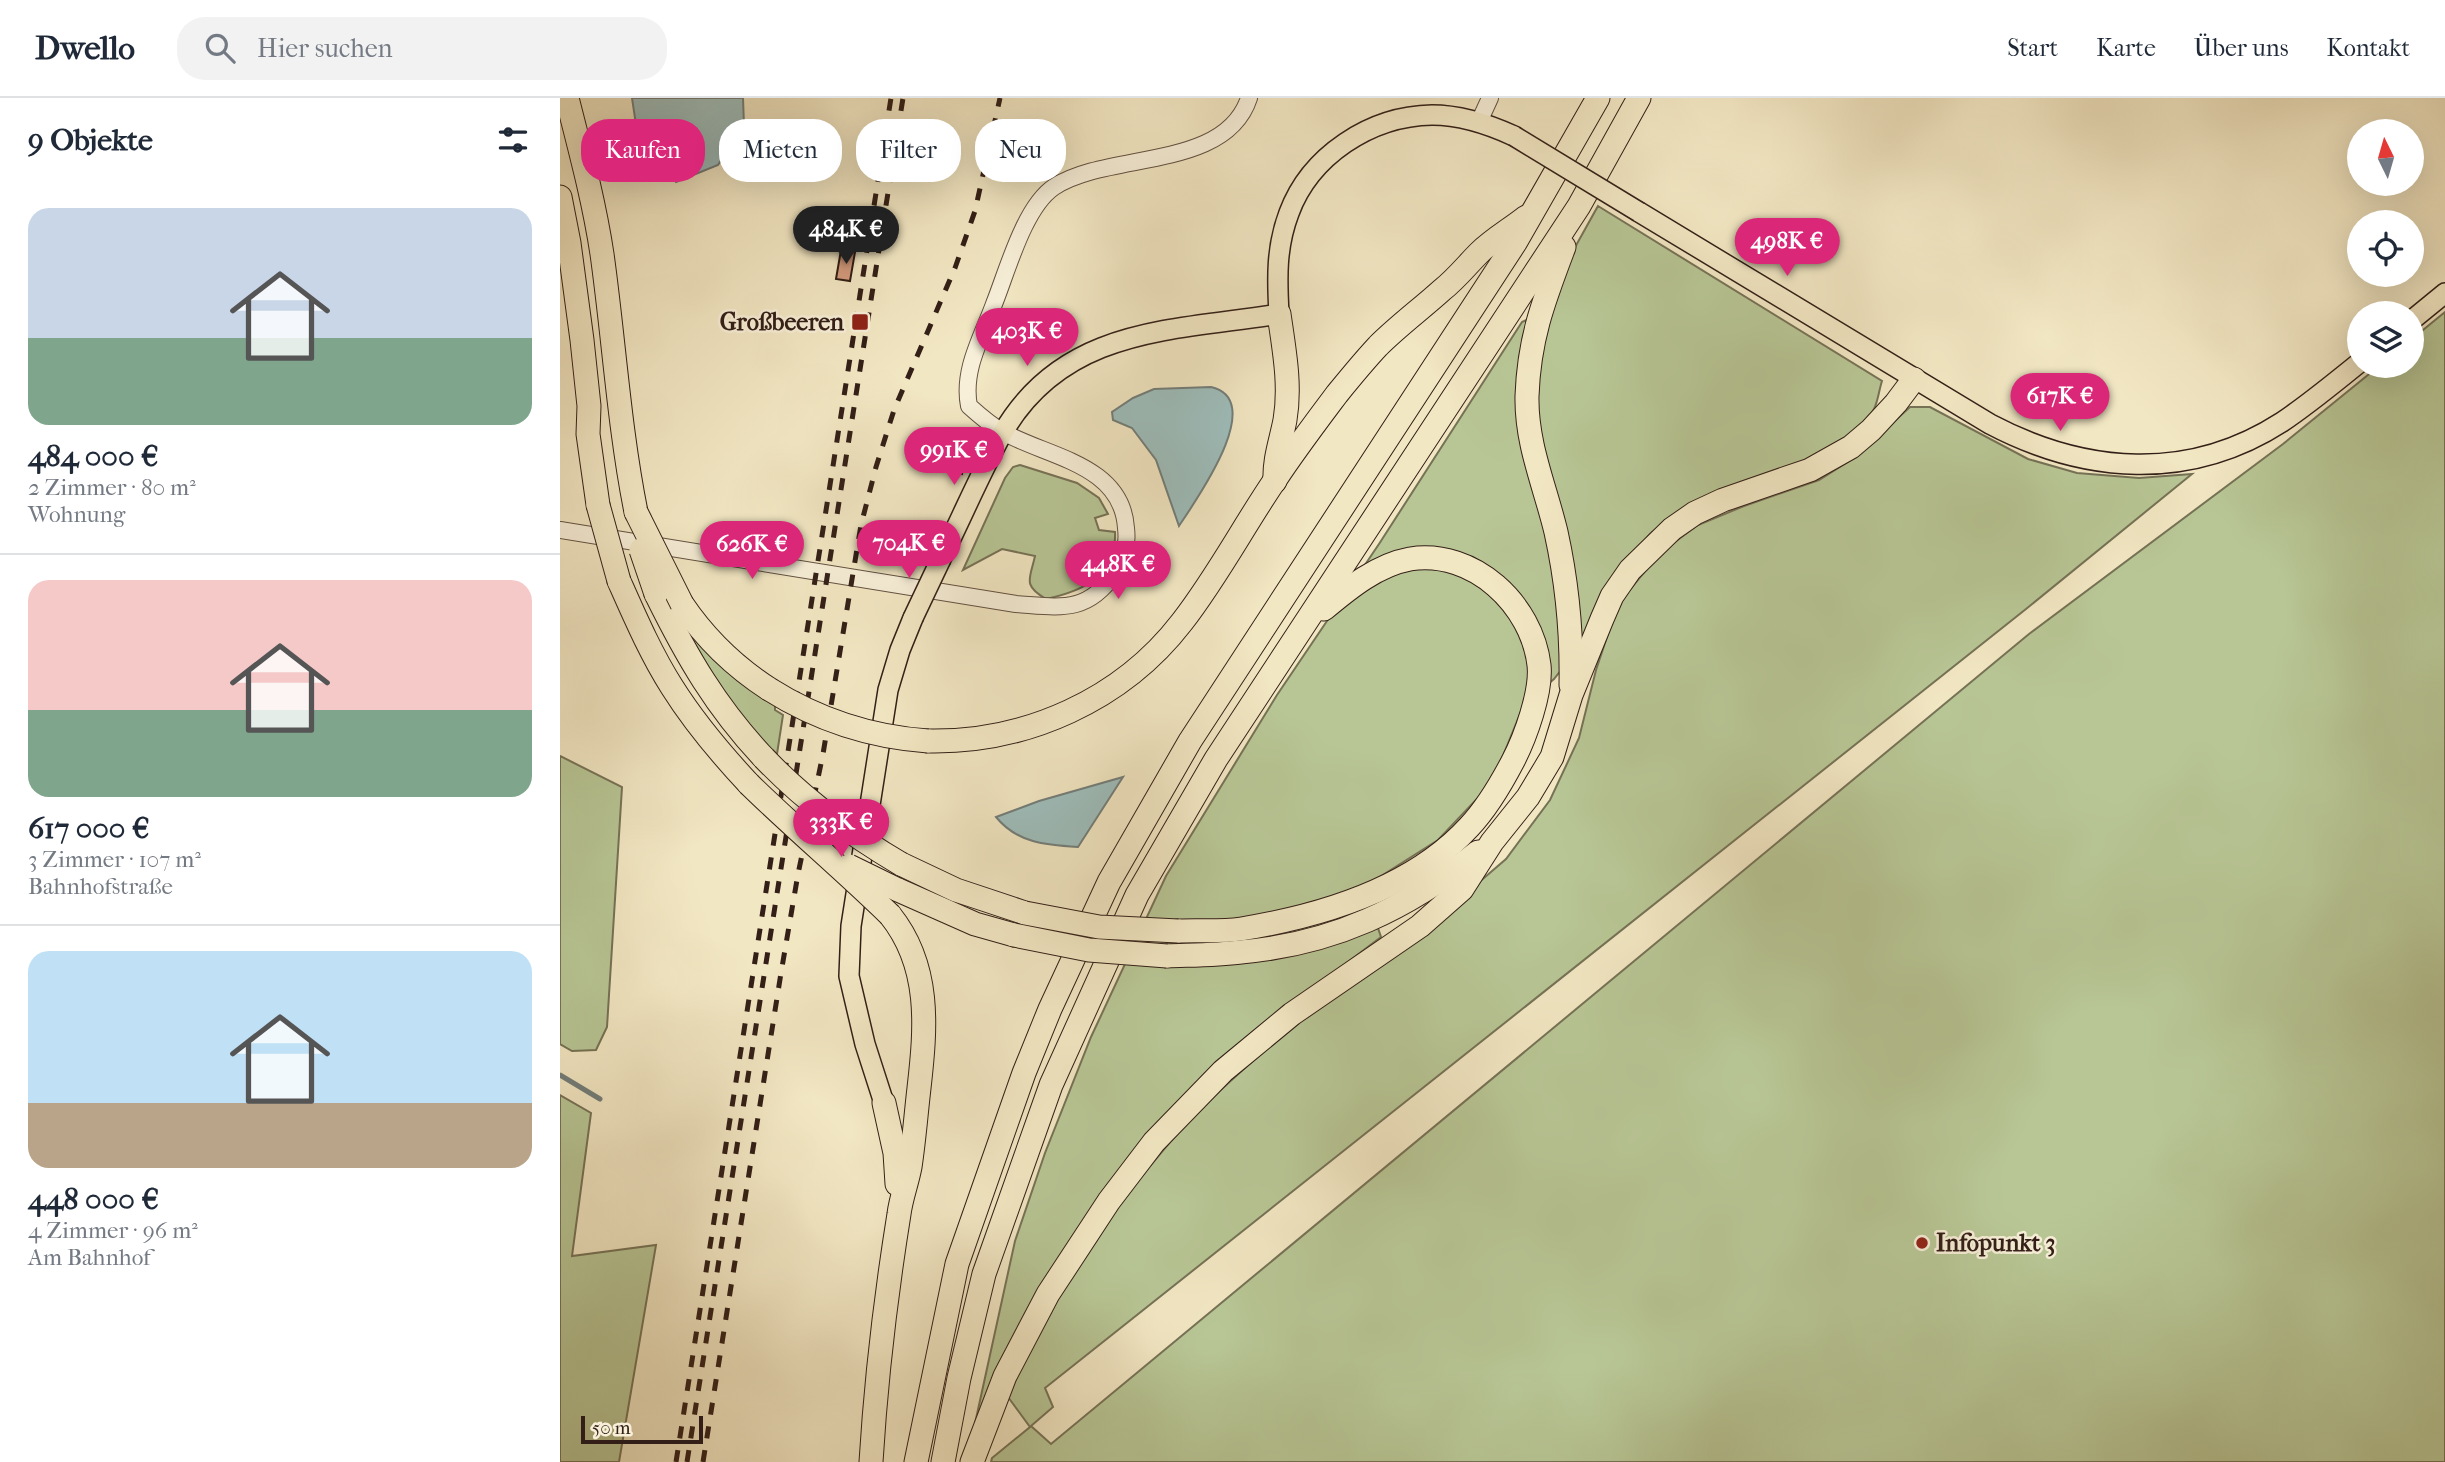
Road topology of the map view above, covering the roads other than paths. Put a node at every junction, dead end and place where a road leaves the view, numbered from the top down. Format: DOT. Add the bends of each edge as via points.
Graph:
graph roads {
  1 [pos="567,98"];
  2 [pos="1249,98"];
  3 [pos="1490,98"];
  4 [pos="1598,98"];
  5 [pos="1639,98"];
  6 [pos="1479,122"];
  7 [pos="560,197"];
  8 [pos="1579,206"];
  9 [pos="1534,211"];
  10 [pos="2445,293"];
  11 [pos="2424,310"];
  12 [pos="1279,314"];
  13 [pos="2347,372"];
  14 [pos="1914,379"];
  15 [pos="1003,432"];
  16 [pos="1275,481"];
  17 [pos="636,512"];
  18 [pos="560,530"];
  19 [pos="1303,626"];
  20 [pos="1571,695"];
  21 [pos="1492,842"];
  22 [pos="831,857"];
  23 [pos="884,1103"];
  24 [pos="899,1212"];
  25 [pos="871,1462"];
  26 [pos="916,1462"];
  27 [pos="943,1462"];
  28 [pos="972,1462"];
  1 -- 17 [label="highway" via="601,251"];
  2 -- 15 [label="street" via="1242,116 1230,128 1202,144 1171,155 1090,170 1053,188 1033,210 970,368 966,390 969,406"];
  3 -- 6 [label="street"];
  4 -- 9 [label="highway"];
  5 -- 8 [label="highway"];
  6 -- 12 [label="main road" via="1432,115 1391,121 1355,136 1323,162 1297,195 1283,230"];
  6 -- 14 [label="main road, bridge" via="1514,136"];
  7 -- 22 [label="highway, bridge" via="582,340 598,505 619,581 672,687 713,745 783,817"];
  8 -- 19 [label="highway"];
  8 -- 20 [label="highway" via="1542,301 1527,398 1536,466 1556,531 1570,610"];
  9 -- 16 [label="highway" via="1482,250 1379,345"];
  9 -- 26 [label="highway" via="1190,741 1109,882 1024,1073 957,1264"];
  10 -- 11 [label="main road"];
  12 -- 15 [label="main road" via="1132,337 1091,350 1041,383"];
  12 -- 16 [label="highway" via="1286,403 1274,461"];
  13 -- 14 [label="main road" via="2252,438 2217,453 2153,465 2103,463 2048,450 2018,439"];
  14 -- 20 [label="highway" via="1871,430 1841,453 1810,470 1695,513 1650,548 1612,596"];
  15 -- 18 [label="street" via="1087,468 1115,493 1126,518 1126,550 1105,588 1083,604 1016,604"];
  15 -- 23 [label="main road, bridge" via="913,618 888,690 849,949 852,991"];
  16 -- 17 [label="highway, bridge" via="1180,625 1140,668 1066,714 1039,725 977,738 928,741 849,727 808,711 751,678 720,650 682,604"];
  17 -- 19 [label="highway, bridge" via="636,536 656,594 704,683 735,727 819,809 901,864 956,890 1025,913 1099,927 1239,929 1345,903 1386,887 1430,861 1469,828 1501,785 1523,742 1539,667 1530,632 1516,606 1490,580 1450,561 1411,559 1377,570 1356,583"];
  19 -- 27 [label="highway" via="1216,759 1137,895 1051,1085 984,1274"];
  20 -- 21 [label="highway" via="1552,757"];
  21 -- 22 [label="highway, bridge" via="1400,907 1351,928 1301,943 1242,952 1167,956 1089,950 975,924"];
  21 -- 28 [label="highway" via="1462,889 1420,926 1292,1014 1223,1071 1154,1142 1048,1294 1005,1376"];
  22 -- 24 [label="highway, bridge" via="890,915 903,934 922,987 925,1014 909,1169"];
  23 -- 24 [label="highway" via="895,1153"];
  24 -- 25 [label="highway"];
}
